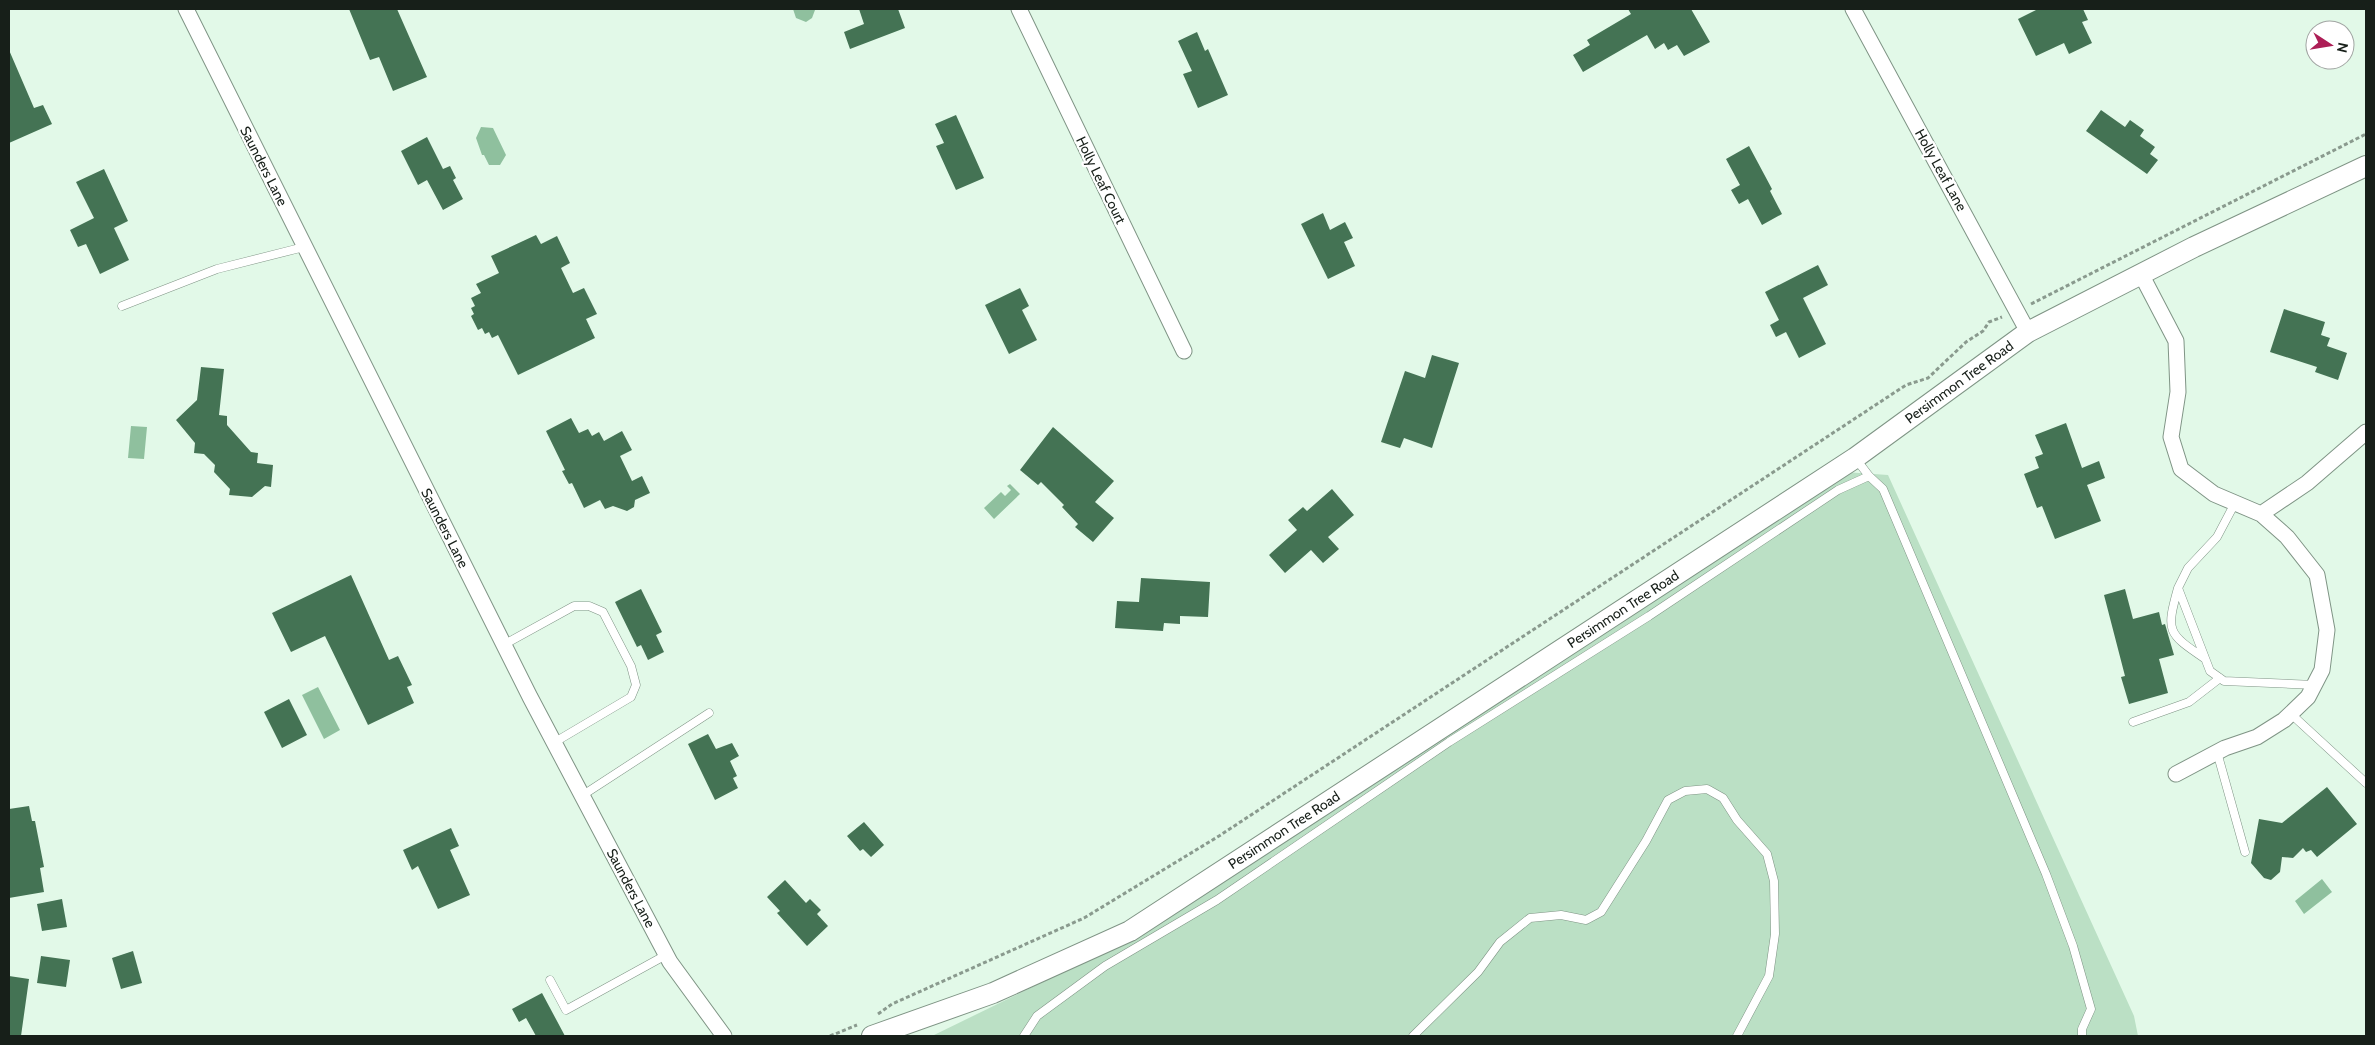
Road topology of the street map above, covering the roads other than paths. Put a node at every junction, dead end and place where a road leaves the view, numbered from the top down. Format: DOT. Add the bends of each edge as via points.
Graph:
graph roads {
  1 [pos="186,9"];
  2 [pos="1019,9"];
  3 [pos="1854,9"];
  4 [pos="2366,166"];
  5 [pos="304,247"];
  6 [pos="2141,274"];
  7 [pos="122,306"];
  8 [pos="2028,332"];
  9 [pos="1184,351"];
  10 [pos="2366,432"];
  11 [pos="1855,458"];
  12 [pos="1869,476"];
  13 [pos="2236,503"];
  14 [pos="2261,514"];
  15 [pos="2178,588"];
  16 [pos="505,644"];
  17 [pos="2204,658"];
  18 [pos="2220,678"];
  19 [pos="2314,684"];
  20 [pos="709,713"];
  21 [pos="2291,714"];
  22 [pos="2133,722"];
  23 [pos="555,742"];
  24 [pos="2217,752"];
  25 [pos="2176,774"];
  26 [pos="2366,783"];
  27 [pos="583,795"];
  28 [pos="2245,852"];
  29 [pos="666,955"];
  30 [pos="550,980"];
  31 [pos="869,1025"];
  32 [pos="724,1036"];
  33 [pos="1024,1036"];
  34 [pos="1413,1036"];
  35 [pos="1737,1036"];
  36 [pos="2082,1036"];
  1 -- 5 [label="street, Saunders Lane"];
  2 -- 9 [label="street, Holly Leaf Court"];
  3 -- 8 [label="street, Holly Leaf Lane"];
  4 -- 6 [label="main road, Persimmon Tree Road"];
  5 -- 7 [label="lane" via="217,269"];
  5 -- 16 [label="street, Saunders Lane"];
  6 -- 8 [label="main road, Persimmon Tree Road"];
  6 -- 13 [label="street" via="2176,341 2178,392 2172,437 2181,469 2214,494"];
  8 -- 11 [label="main road, Persimmon Tree Road"];
  10 -- 14 [label="street" via="2307,482"];
  11 -- 12 [label="lane"];
  11 -- 31 [label="main road, Persimmon Tree Road" via="1130,931 994,993"];
  12 -- 33 [label="lane" via="1838,490 1649,616 1449,742 1216,900 1105,966 1037,1016"];
  12 -- 36 [label="lane" via="1883,489 1989,736 2073,946 2091,1010"];
  13 -- 14 [label="street"];
  13 -- 15 [label="lane" via="2217,537 2188,568"];
  14 -- 19 [label="street" via="2288,537 2317,575 2326,630 2322,670"];
  15 -- 17 [label="lane"];
  15 -- 17 [label="lane" via="2170,619 2177,640"];
  16 -- 23 [label="street, Saunders Lane"];
  16 -- 23 [label="lane" via="574,606 589,606 602,612 632,666 636,685 631,697"];
  17 -- 18 [label="lane" via="2210,671"];
  18 -- 19 [label="lane" via="2224,681"];
  18 -- 22 [label="lane" via="2190,702"];
  19 -- 21 [label="street" via="2308,697"];
  20 -- 27 [label="lane"];
  21 -- 24 [label="street" via="2257,737"];
  21 -- 26 [label="lane"];
  23 -- 27 [label="street, Saunders Lane"];
  24 -- 25 [label="street"];
  24 -- 28 [label="lane"];
  27 -- 29 [label="street, Saunders Lane"];
  29 -- 30 [label="lane" via="566,1010"];
  29 -- 32 [label="street, Saunders Lane"];
  34 -- 35 [label="lane" via="1478,972 1500,942 1530,918 1561,915 1586,920 1601,912 1668,800 1685,791 1707,789 1723,798 1737,820 1767,854 1774,881 1775,934 1769,976"];
}
